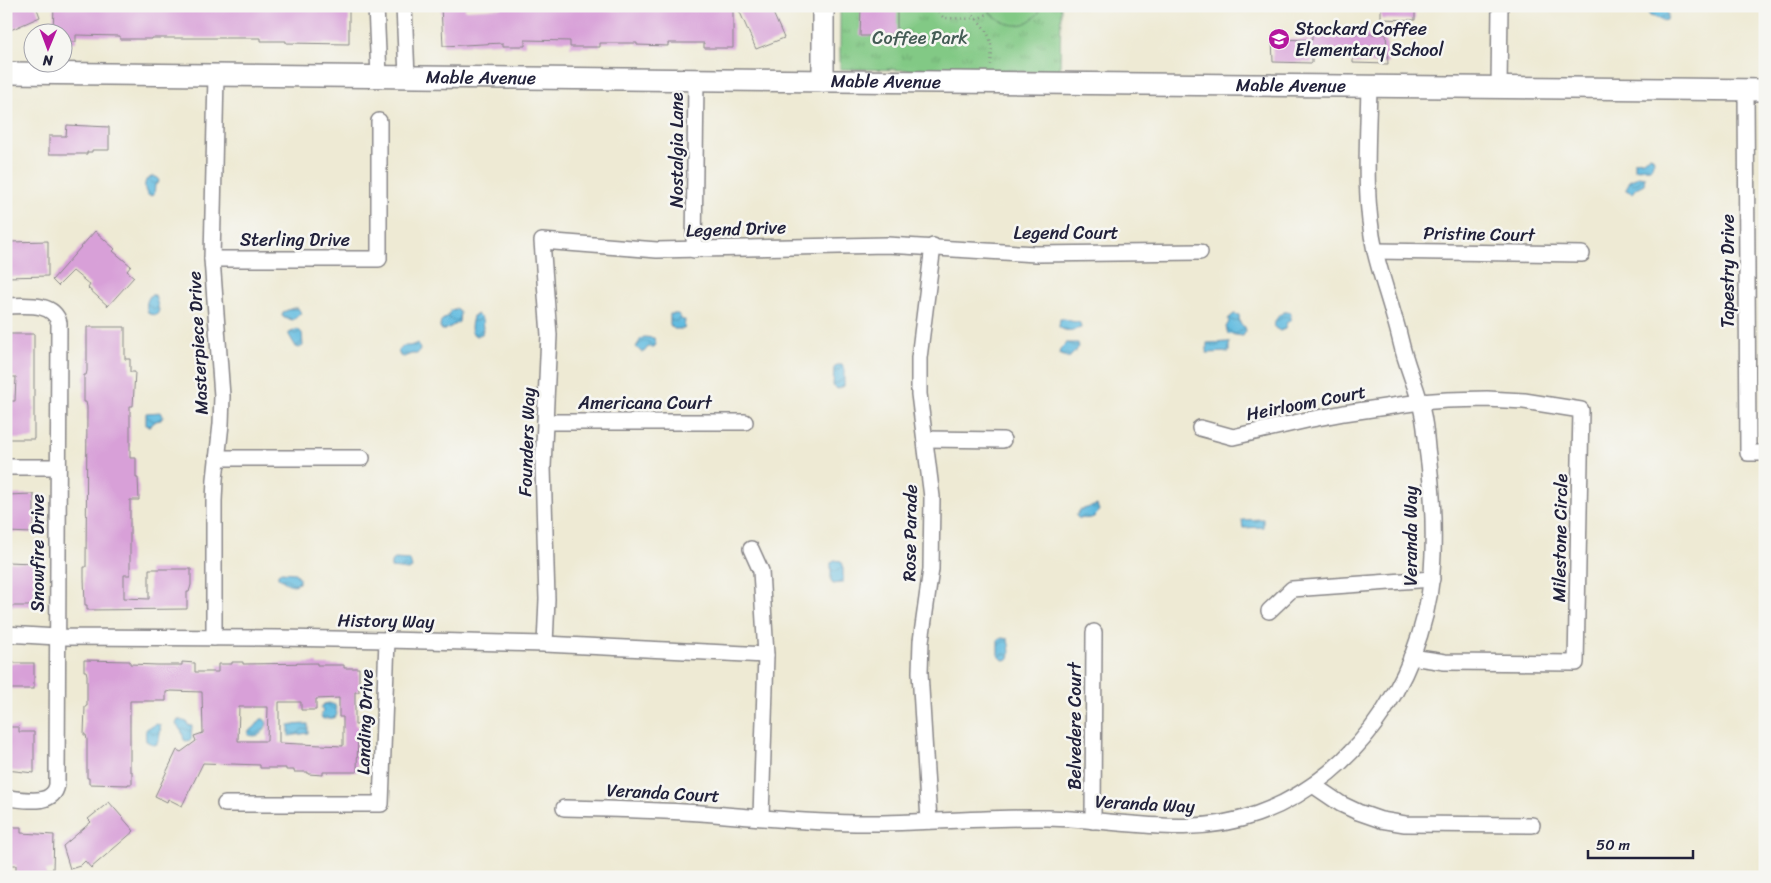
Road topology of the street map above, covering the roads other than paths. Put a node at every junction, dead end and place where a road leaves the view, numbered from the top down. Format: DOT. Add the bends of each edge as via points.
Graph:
graph roads {
  1 [pos="376,6"];
  2 [pos="404,6"];
  3 [pos="823,6"];
  4 [pos="1500,6"];
  5 [pos="6,73"];
  6 [pos="216,76"];
  7 [pos="379,76"];
  8 [pos="407,77"];
  9 [pos="696,80"];
  10 [pos="823,81"];
  11 [pos="1370,86"];
  12 [pos="1499,88"];
  13 [pos="1755,90"];
  14 [pos="379,121"];
  15 [pos="542,241"];
  16 [pos="933,246"];
  17 [pos="694,250"];
  18 [pos="1375,251"];
  19 [pos="1200,252"];
  20 [pos="1582,254"];
  21 [pos="212,259"];
  22 [pos="6,306"];
  23 [pos="1420,402"];
  24 [pos="545,422"];
  25 [pos="745,422"];
  26 [pos="1200,428"];
  27 [pos="925,439"];
  28 [pos="1003,440"];
  29 [pos="1765,453"];
  30 [pos="217,458"];
  31 [pos="362,458"];
  32 [pos="6,467"];
  33 [pos="58,467"];
  34 [pos="751,549"];
  35 [pos="1432,579"];
  36 [pos="1269,611"];
  37 [pos="1094,632"];
  38 [pos="6,634"];
  39 [pos="57,637"];
  40 [pos="214,638"];
  41 [pos="387,640"];
  42 [pos="545,644"];
  43 [pos="766,655"];
  44 [pos="1411,657"];
  45 [pos="1313,785"];
  46 [pos="6,798"];
  47 [pos="226,804"];
  48 [pos="564,808"];
  49 [pos="761,817"];
  50 [pos="928,821"];
  51 [pos="1093,821"];
  52 [pos="1532,825"];
  1 -- 7 [label="street"];
  2 -- 8 [label="street"];
  3 -- 10 [label="street"];
  4 -- 12 [label="street"];
  5 -- 6 [label="street, Mable Avenue"];
  6 -- 7 [label="street, Mable Avenue"];
  6 -- 21 [label="street, Masterpiece Drive"];
  7 -- 8 [label="street, Mable Avenue"];
  8 -- 9 [label="street, Mable Avenue"];
  9 -- 10 [label="street, Mable Avenue"];
  9 -- 17 [label="street, Nostalgia Lane"];
  10 -- 11 [label="street, Mable Avenue"];
  11 -- 12 [label="street, Mable Avenue"];
  11 -- 18 [label="street, Veranda Way" via="1367,188"];
  12 -- 13 [label="street, Mable Avenue"];
  13 -- 29 [label="street, Tapestry Drive" via="1748,453"];
  14 -- 21 [label="street, Sterling Drive" via="379,259"];
  15 -- 17 [label="street, Legend Drive"];
  15 -- 24 [label="street, Founders Way" via="549,336"];
  16 -- 17 [label="street, Legend Drive" via="842,245"];
  16 -- 19 [label="street, Legend Court" via="1036,254"];
  16 -- 27 [label="street, Rose Parade" via="919,358 919,394"];
  18 -- 20 [label="street, Pristine Court"];
  18 -- 23 [label="street, Veranda Way"];
  21 -- 30 [label="street, Masterpiece Drive" via="222,396"];
  22 -- 33 [label="street, Snowfire Drive" via="43,307 52,312 59,323"];
  23 -- 26 [label="street, Heirloom Court" via="1307,420 1233,437"];
  23 -- 35 [label="street, Veranda Way" via="1433,510"];
  23 -- 44 [label="street, Milestone Circle" via="1487,399 1581,410 1576,663 1445,662"];
  24 -- 25 [label="street, Americana Court"];
  24 -- 42 [label="street, Founders Way"];
  27 -- 28 [label="street"];
  27 -- 50 [label="street, Rose Parade" via="932,497 932,533 920,672"];
  30 -- 31 [label="street"];
  30 -- 40 [label="street, Masterpiece Drive"];
  32 -- 33 [label="street"];
  33 -- 39 [label="street, Snowfire Drive"];
  34 -- 43 [label="street" via="761,570"];
  35 -- 36 [label="street" via="1292,589"];
  35 -- 44 [label="street, Veranda Way" via="1429,600"];
  37 -- 51 [label="street, Belvedere Court"];
  38 -- 39 [label="street, History Way"];
  39 -- 40 [label="street, History Way"];
  39 -- 46 [label="street, Snowfire Drive" via="57,785 53,795 41,800"];
  40 -- 41 [label="street, History Way"];
  41 -- 42 [label="street, History Way"];
  41 -- 47 [label="street, Landing Drive" via="381,804"];
  42 -- 43 [label="street, History Way"];
  43 -- 49 [label="street"];
  44 -- 45 [label="street, Veranda Way" via="1379,719 1343,761"];
  45 -- 51 [label="street, Veranda Way" via="1283,803 1227,823 1170,828"];
  45 -- 52 [label="street" via="1341,804 1381,820 1405,824"];
  48 -- 49 [label="street, Veranda Court"];
  49 -- 50 [label="street, Veranda Way" via="866,823"];
  50 -- 51 [label="street, Veranda Way" via="1048,818"];
}
